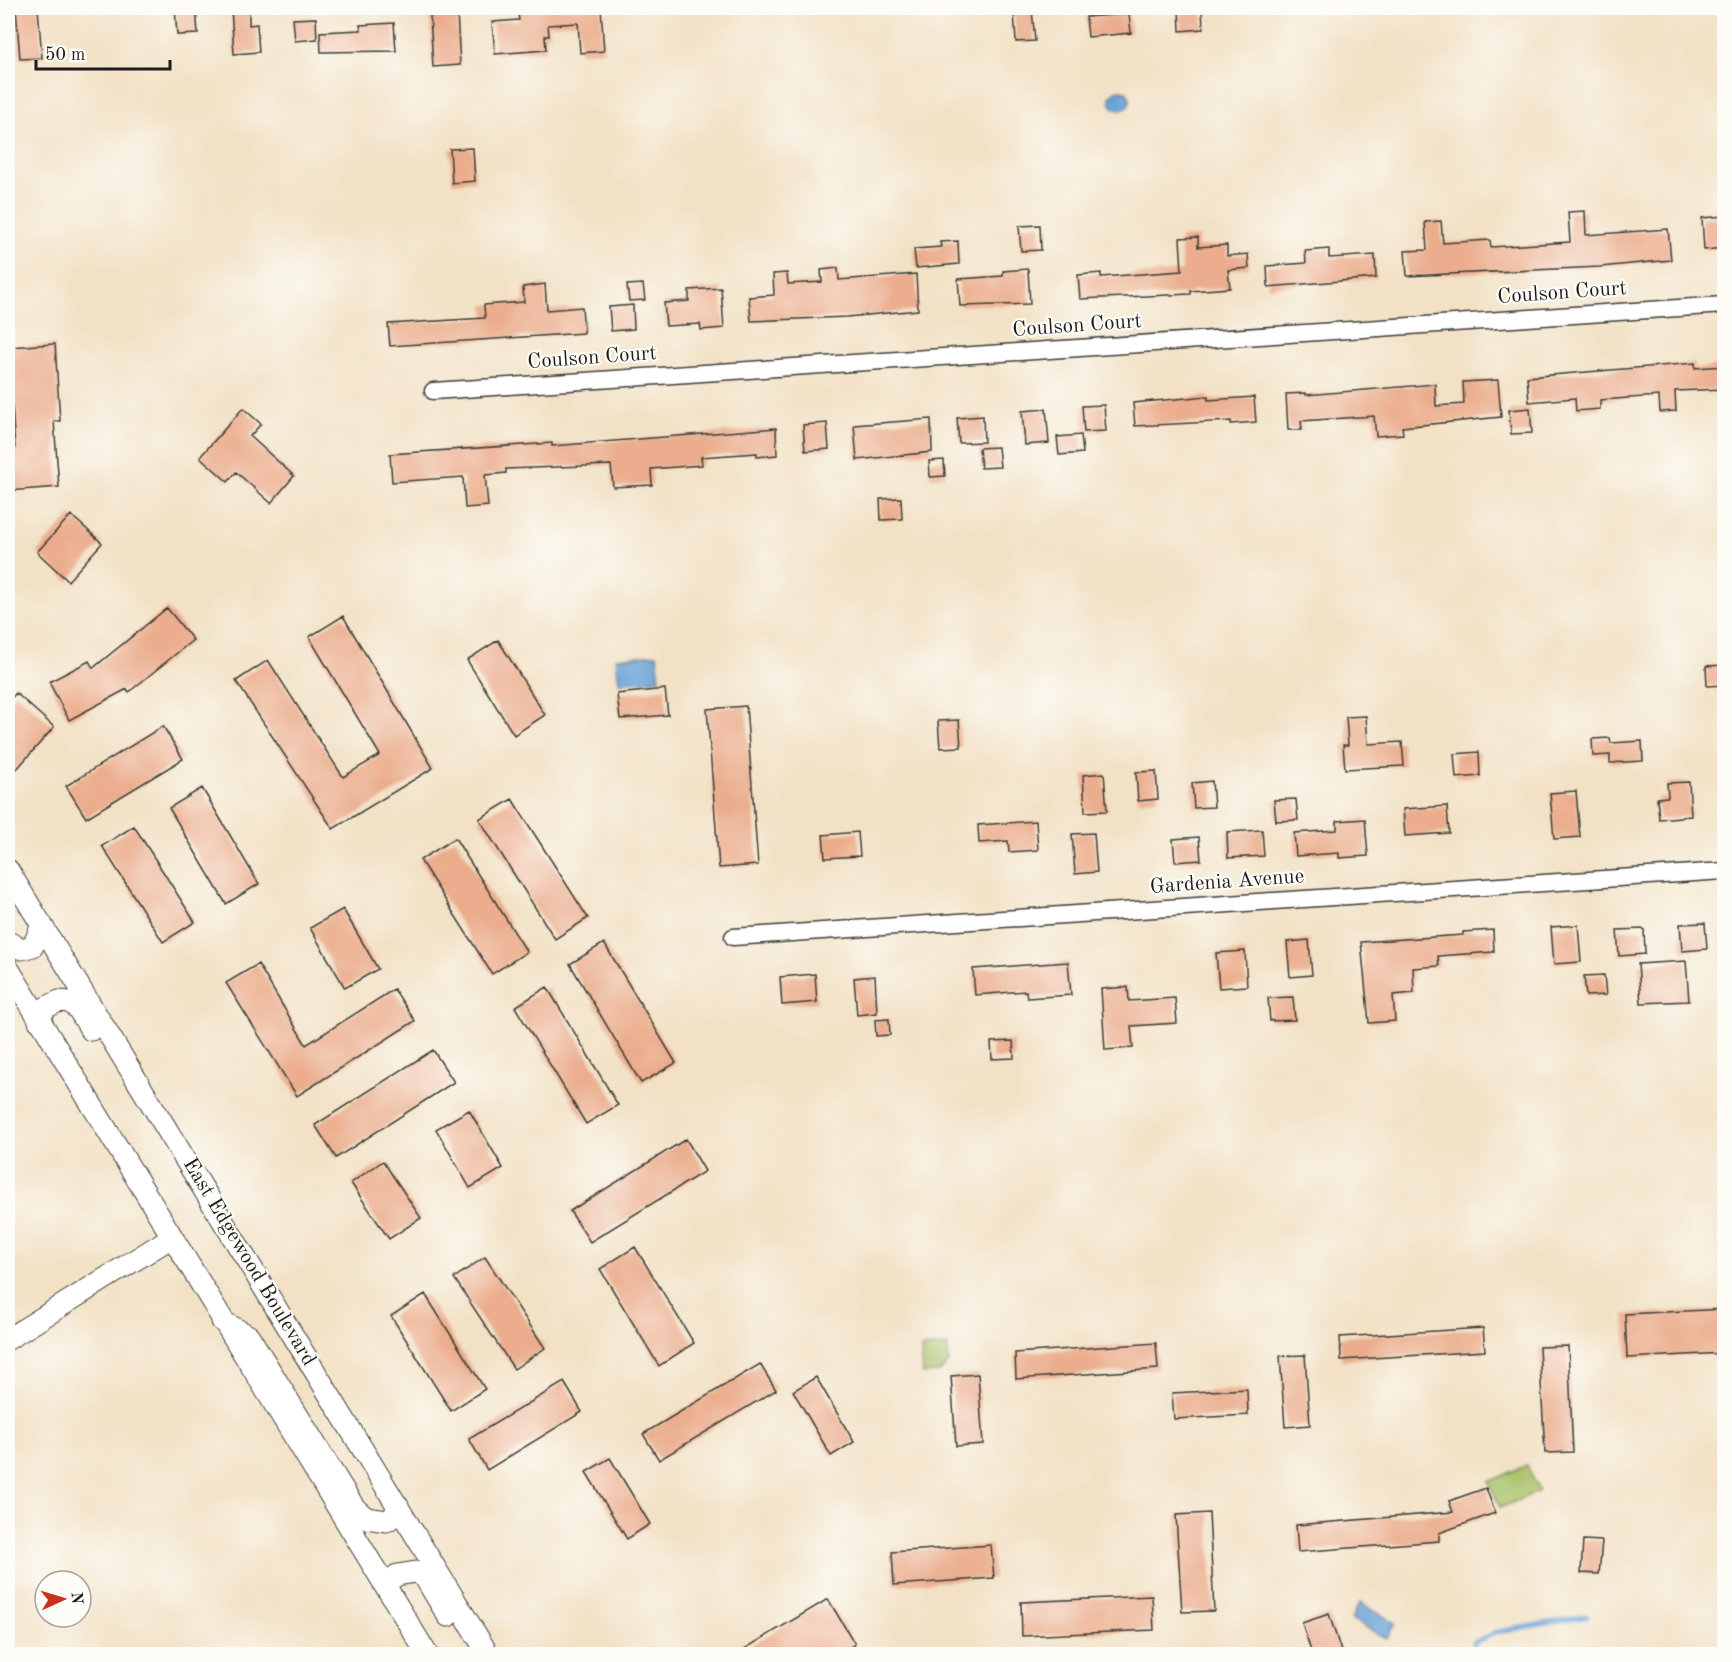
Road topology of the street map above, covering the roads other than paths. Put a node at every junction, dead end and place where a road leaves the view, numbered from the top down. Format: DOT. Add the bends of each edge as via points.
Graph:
graph roads {
  1 [pos="1725,305"];
  2 [pos="433,391"];
  3 [pos="8,870"];
  4 [pos="1725,871"];
  5 [pos="42,925"];
  6 [pos="733,937"];
  7 [pos="8,942"];
  8 [pos="8,968"];
  9 [pos="39,1021"];
  10 [pos="195,1174"];
  11 [pos="172,1238"];
  12 [pos="221,1320"];
  13 [pos="8,1339"];
  14 [pos="398,1505"];
  15 [pos="384,1585"];
  16 [pos="427,1654"];
  17 [pos="472,1654"];
  18 [pos="489,1654"];
  1 -- 2 [label="street, Coulson Court"];
  3 -- 5 [label="street, East Edgewood Boulevard"];
  4 -- 6 [label="street, Gardenia Avenue"];
  5 -- 7 [label="street" via="33,946 22,949"];
  5 -- 10 [label="street, East Edgewood Boulevard"];
  8 -- 9 [label="street"];
  9 -- 10 [label="street" via="45,1008 59,1002 70,1002 78,1009 167,1156"];
  9 -- 11 [label="street"];
  10 -- 14 [label="street, East Edgewood Boulevard"];
  11 -- 12 [label="street"];
  11 -- 13 [label="street"];
  12 -- 14 [label="street" via="249,1336 354,1507 366,1518 387,1521"];
  12 -- 15 [label="street"];
  14 -- 18 [label="street, East Edgewood Boulevard"];
  15 -- 16 [label="street"];
  15 -- 17 [label="street" via="407,1572 425,1578"];
}
